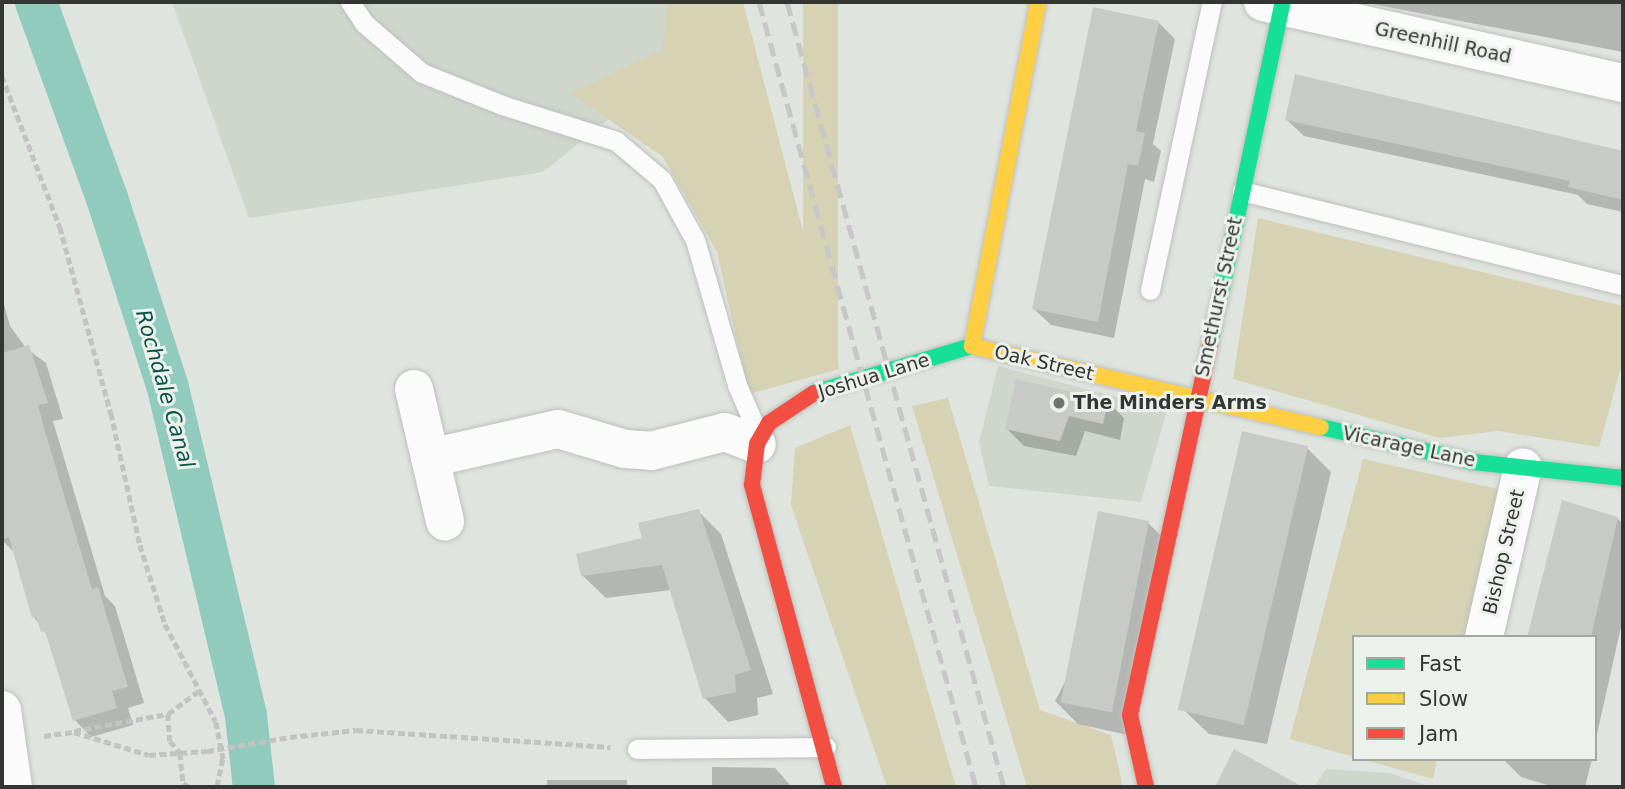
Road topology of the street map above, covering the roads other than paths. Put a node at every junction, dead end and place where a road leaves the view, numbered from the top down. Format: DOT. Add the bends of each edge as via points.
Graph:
graph roads {
  1 [pos="351,2"];
  2 [pos="1038,2"];
  3 [pos="1212,2"];
  4 [pos="1276,4"];
  5 [pos="1623,83"];
  6 [pos="1242,191"];
  7 [pos="1623,285"];
  8 [pos="1150,290"];
  9 [pos="972,346"];
  10 [pos="414,389"];
  11 [pos="1197,399"];
  12 [pos="759,441"];
  13 [pos="430,458"];
  14 [pos="1523,467"];
  15 [pos="1623,478"];
  16 [pos="445,521"];
  17 [pos="1484,635"];
  18 [pos="5,726"];
  19 [pos="826,747"];
  20 [pos="637,749"];
  21 [pos="13,787"];
  22 [pos="834,787"];
  23 [pos="1146,787"];
  1 -- 12 [label="lane" via="364,23 422,73 536,118 616,141 662,180 695,240 737,385"];
  2 -- 9 [label="street"];
  3 -- 8 [label="lane"];
  4 -- 5 [label="street, Greenhill Road"];
  4 -- 6 [label="street, Smethurst Street"];
  6 -- 7 [label="lane"];
  6 -- 11 [label="street, Smethurst Street"];
  9 -- 11 [label="street, Oak Street"];
  9 -- 12 [label="street, Joshua Lane" via="816,392 769,423"];
  10 -- 13 [label="street"];
  11 -- 14 [label="street, Vicarage Lane" via="1472,462"];
  11 -- 23 [label="street, Smethurst Street" via="1130,715"];
  12 -- 13 [label="street" via="725,432 651,451 625,449 558,429"];
  12 -- 19 [label="street" via="752,485"];
  13 -- 16 [label="street"];
  14 -- 15 [label="street, Vicarage Lane"];
  14 -- 17 [label="street, Bishop Street"];
  18 -- 21 [label="street"];
  19 -- 20 [label="lane"];
  19 -- 22 [label="street"];
}
